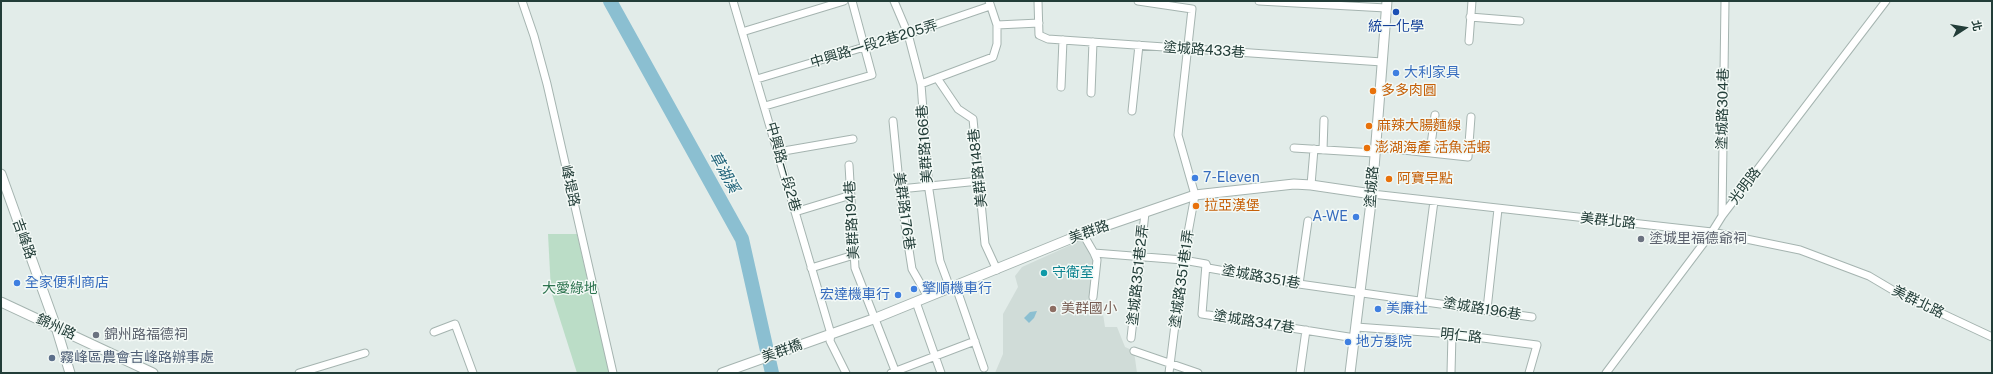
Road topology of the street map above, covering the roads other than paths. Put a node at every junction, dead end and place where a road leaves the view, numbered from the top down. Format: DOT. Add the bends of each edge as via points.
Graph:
graph roads {
  1 [pos="522,1"];
  2 [pos="733,1"];
  3 [pos="844,1"];
  4 [pos="852,1"];
  5 [pos="894,1"];
  6 [pos="1038,1"];
  7 [pos="1138,1"];
  8 [pos="1258,1"];
  9 [pos="1472,1"];
  10 [pos="1725,1"];
  11 [pos="1886,1"];
  12 [pos="989,3"];
  13 [pos="1386,4"];
  14 [pos="1470,17"];
  15 [pos="1520,21"];
  16 [pos="1039,23"];
  17 [pos="997,25"];
  18 [pos="742,32"];
  19 [pos="908,34"];
  20 [pos="1063,40"];
  21 [pos="1469,41"];
  22 [pos="1093,42"];
  23 [pos="1139,45"];
  24 [pos="864,48"];
  25 [pos="1188,50"];
  26 [pos="1382,62"];
  27 [pos="937,78"];
  28 [pos="757,79"];
  29 [pos="921,84"];
  30 [pos="1061,87"];
  31 [pos="1090,93"];
  32 [pos="765,106"];
  33 [pos="1132,111"];
  34 [pos="1435,115"];
  35 [pos="1471,117"];
  36 [pos="1324,120"];
  37 [pos="893,121"];
  38 [pos="853,139"];
  39 [pos="1294,148"];
  40 [pos="1314,149"];
  41 [pos="1323,150"];
  42 [pos="1374,150"];
  43 [pos="778,152"];
  44 [pos="1430,152"];
  45 [pos="849,165"];
  46 [pos="1,174"];
  47 [pos="979,181"];
  48 [pos="1312,185"];
  49 [pos="928,186"];
  50 [pos="900,189"];
  51 [pos="1372,194"];
  52 [pos="851,195"];
  53 [pos="1195,195"];
  54 [pos="1434,201"];
  55 [pos="1498,208"];
  56 [pos="796,212"];
  57 [pos="1145,212"];
  58 [pos="1722,216"];
  59 [pos="1308,221"];
  60 [pos="1712,232"];
  61 [pos="1083,234"];
  62 [pos="1094,253"];
  63 [pos="854,255"];
  64 [pos="1140,255"];
  65 [pos="1183,260"];
  66 [pos="1206,264"];
  67 [pos="811,268"];
  68 [pos="998,270"];
  69 [pos="1299,284"];
  70 [pos="953,287"];
  71 [pos="1361,293"];
  72 [pos="928,297"];
  73 [pos="1093,297"];
  74 [pos="1421,300"];
  75 [pos="1,302"];
  76 [pos="916,302"];
  77 [pos="1487,309"];
  78 [pos="1532,317"];
  79 [pos="876,318"];
  80 [pos="56,327"];
  81 [pos="1356,327"];
  82 [pos="1306,330"];
  83 [pos="434,332"];
  84 [pos="831,334"];
  85 [pos="1452,334"];
  86 [pos="1992,337"];
  87 [pos="819,338"];
  88 [pos="1131,338"];
  89 [pos="1355,338"];
  90 [pos="975,340"];
  91 [pos="1134,351"];
  92 [pos="365,353"];
  93 [pos="935,356"];
  94 [pos="1171,364"];
  95 [pos="984,368"];
  96 [pos="894,372"];
  97 [pos="70,373"];
  98 [pos="153,373"];
  99 [pos="300,373"];
  100 [pos="473,373"];
  101 [pos="613,373"];
  102 [pos="722,373"];
  103 [pos="846,373"];
  104 [pos="941,373"];
  105 [pos="1169,373"];
  106 [pos="1198,373"];
  107 [pos="1300,373"];
  108 [pos="1350,373"];
  109 [pos="1451,373"];
  110 [pos="1529,373"];
  111 [pos="1606,373"];
  1 -- 101 [label="street, 峰堤路" via="547,84"];
  2 -- 18 [label="street, 中興路一段2巷"];
  3 -- 18 [label="street"];
  4 -- 24 [label="street"];
  5 -- 19 [label="street, 美群路166巷"];
  6 -- 16 [label="street"];
  7 -- 25 [label="street" via="1192,9"];
  8 -- 13 [label="street"];
  9 -- 14 [label="street"];
  10 -- 58 [label="street, 塗城路304巷"];
  11 -- 58 [label="street, 光明路"];
  12 -- 17 [label="street"];
  12 -- 19 [label="street, 中興路一段2巷205弄"];
  13 -- 26 [label="street, 塗城路"];
  14 -- 15 [label="street"];
  14 -- 21 [label="street"];
  16 -- 17 [label="street"];
  16 -- 20 [label="street, 塗城路433巷" via="1039,35 1048,39"];
  17 -- 27 [label="street" via="997,44 993,57"];
  18 -- 28 [label="street, 中興路一段2巷"];
  19 -- 24 [label="street, 中興路一段2巷205弄"];
  19 -- 29 [label="street, 美群路166巷"];
  20 -- 22 [label="street, 塗城路433巷"];
  20 -- 30 [label="street"];
  22 -- 23 [label="street, 塗城路433巷"];
  22 -- 31 [label="street"];
  23 -- 25 [label="street, 塗城路433巷"];
  23 -- 33 [label="street"];
  24 -- 28 [label="street, 中興路一段2巷205弄"];
  24 -- 32 [label="street" via="872,75"];
  25 -- 26 [label="street, 塗城路433巷"];
  25 -- 53 [label="street" via="1178,135"];
  26 -- 42 [label="street, 塗城路"];
  27 -- 29 [label="street"];
  27 -- 47 [label="street, 美群路148巷" via="958,108 973,119"];
  28 -- 32 [label="street, 中興路一段2巷"];
  29 -- 49 [label="street, 美群路166巷"];
  32 -- 43 [label="street, 中興路一段2巷"];
  34 -- 44 [label="street"];
  35 -- 44 [label="street" via="1468,157"];
  36 -- 41 [label="street"];
  37 -- 50 [label="street, 美群路176巷"];
  38 -- 43 [label="street"];
  39 -- 40 [label="street"];
  40 -- 41 [label="street"];
  40 -- 48 [label="street"];
  41 -- 42 [label="street"];
  42 -- 44 [label="street"];
  42 -- 51 [label="street, 塗城路"];
  43 -- 56 [label="street, 中興路一段2巷"];
  45 -- 52 [label="street, 美群路194巷"];
  46 -- 80 [label="street, 吉峰路"];
  47 -- 49 [label="street"];
  47 -- 68 [label="street, 美群路148巷" via="986,244"];
  48 -- 51 [label="street, 美群路"];
  48 -- 53 [label="street, 美群路" via="1294,184"];
  49 -- 50 [label="street"];
  49 -- 70 [label="street, 美群路166巷" via="940,261"];
  50 -- 72 [label="street, 美群路176巷" via="912,269"];
  51 -- 54 [label="street, 美群北路"];
  51 -- 71 [label="street, 塗城路"];
  52 -- 56 [label="street"];
  52 -- 63 [label="street, 美群路194巷"];
  53 -- 57 [label="street, 美群路"];
  53 -- 65 [label="street, 塗城路351巷1弄"];
  54 -- 55 [label="street, 美群北路"];
  54 -- 74 [label="street"];
  55 -- 60 [label="street, 美群北路"];
  55 -- 77 [label="street"];
  56 -- 67 [label="street, 中興路一段2巷"];
  57 -- 61 [label="street, 美群路"];
  57 -- 64 [label="street, 塗城路351巷2弄"];
  58 -- 60 [label="street, 光明路"];
  59 -- 69 [label="street"];
  60 -- 86 [label="street, 美群北路" via="1800,250 1869,276 1896,292"];
  60 -- 111 [label="street, 光明路"];
  61 -- 62 [label="street"];
  61 -- 68 [label="street, 美群路"];
  62 -- 64 [label="street, 塗城路351巷"];
  62 -- 73 [label="street" via="1096,260"];
  63 -- 67 [label="street"];
  63 -- 79 [label="street, 美群路194巷" via="855,268"];
  64 -- 65 [label="street, 塗城路351巷"];
  64 -- 88 [label="street, 塗城路351巷2弄"];
  65 -- 66 [label="street, 塗城路351巷"];
  65 -- 94 [label="street, 塗城路351巷1弄"];
  66 -- 69 [label="street, 塗城路351巷" via="1208,268"];
  66 -- 82 [label="street, 塗城路347巷" via="1202,314"];
  67 -- 84 [label="street, 中興路一段2巷"];
  68 -- 70 [label="street, 美群路"];
  69 -- 71 [label="street, 塗城路351巷"];
  70 -- 72 [label="street, 美群路"];
  70 -- 90 [label="street, 美群路166巷"];
  71 -- 74 [label="street, 塗城路196巷"];
  71 -- 81 [label="street, 塗城路"];
  72 -- 76 [label="street, 美群路"];
  74 -- 77 [label="street, 塗城路196巷"];
  75 -- 80 [label="street, 錦州路"];
  76 -- 79 [label="street, 美群路"];
  76 -- 93 [label="street"];
  77 -- 78 [label="street, 塗城路196巷"];
  79 -- 84 [label="street, 美群路"];
  79 -- 96 [label="street, 美群路194巷"];
  80 -- 97 [label="street, 吉峰路"];
  80 -- 98 [label="street, 錦州路"];
  81 -- 85 [label="street, 明仁路"];
  81 -- 89 [label="street, 塗城路"];
  82 -- 89 [label="street, 塗城路347巷"];
  82 -- 107 [label="street"];
  83 -- 100 [label="street" via="454,324"];
  84 -- 87 [label="street, 美群路"];
  84 -- 103 [label="street, 中興路一段2巷" via="830,341"];
  85 -- 109 [label="street"];
  85 -- 110 [label="street, 明仁路" via="1537,345"];
  87 -- 102 [label="street, 美群橋"];
  89 -- 108 [label="street, 塗城路"];
  90 -- 93 [label="street"];
  90 -- 95 [label="street, 美群路166巷"];
  91 -- 94 [label="street"];
  92 -- 99 [label="street"];
  93 -- 96 [label="street"];
  93 -- 104 [label="street"];
  94 -- 105 [label="street, 塗城路351巷1弄"];
  94 -- 106 [label="street"];
}
